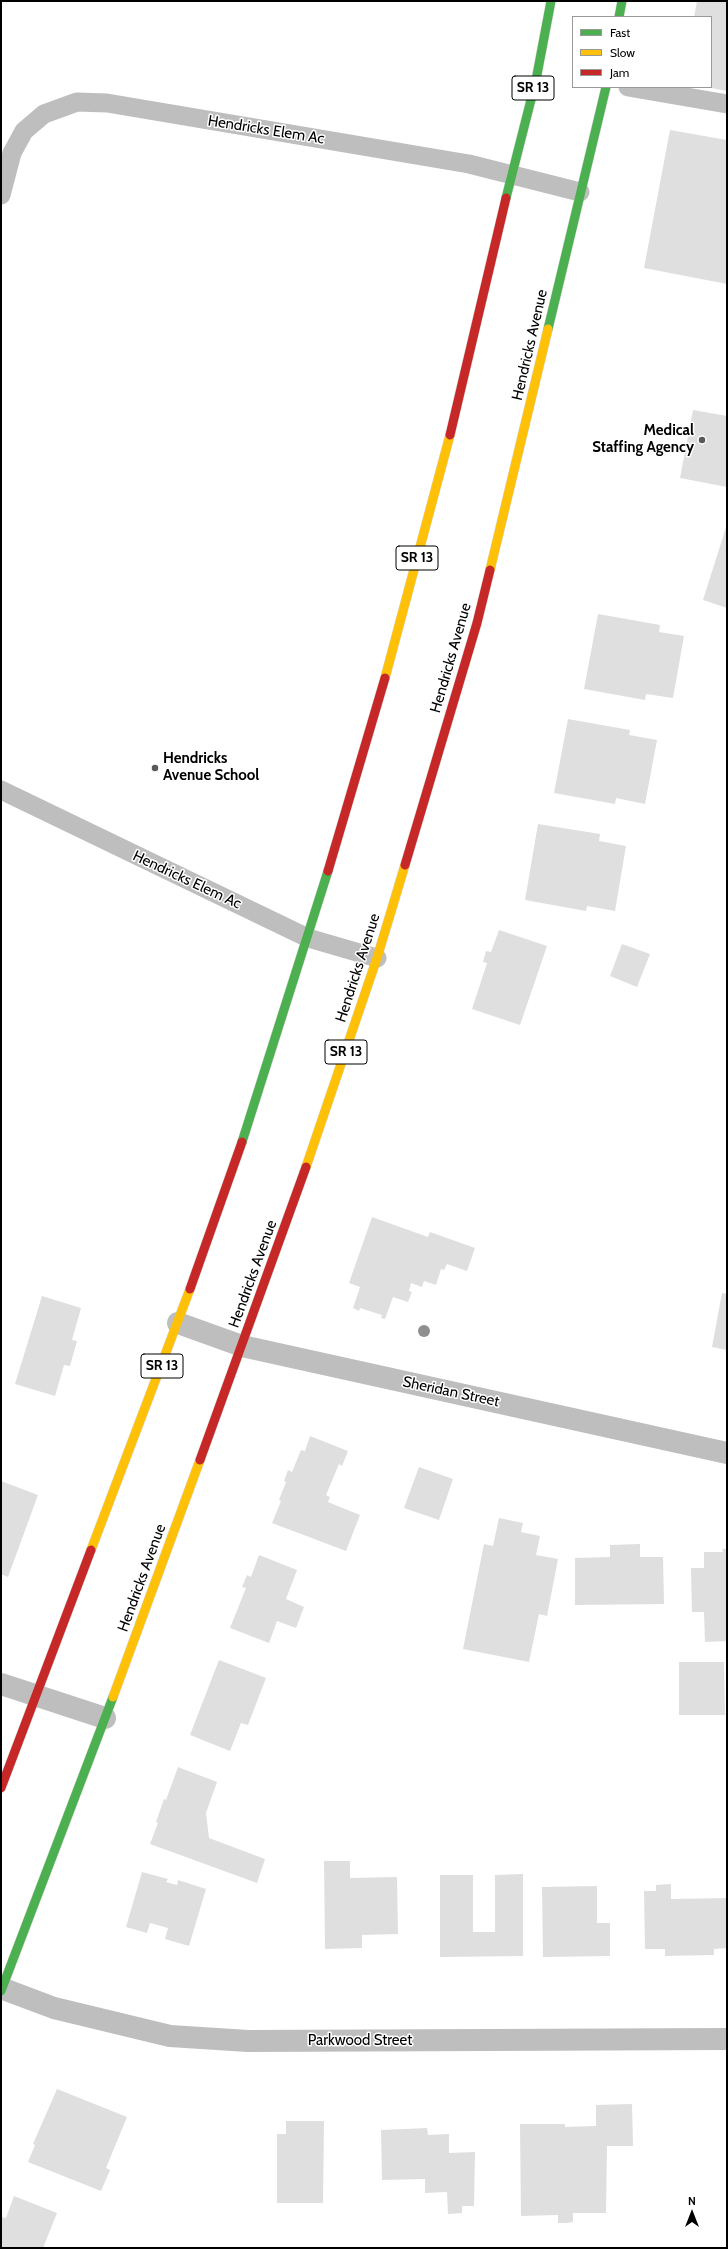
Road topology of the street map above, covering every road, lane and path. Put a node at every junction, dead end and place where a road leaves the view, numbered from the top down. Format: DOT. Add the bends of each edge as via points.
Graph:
graph roads {
  1 [pos="551,1"];
  2 [pos="622,1"];
  3 [pos="619,16"];
  4 [pos="606,88"];
  5 [pos="634,88"];
  6 [pos="727,104"];
  7 [pos="511,175"];
  8 [pos="580,192"];
  9 [pos="1,195"];
  10 [pos="1,790"];
  11 [pos="308,938"];
  12 [pos="377,958"];
  13 [pos="178,1323"];
  14 [pos="242,1346"];
  15 [pos="727,1453"];
  16 [pos="1,1684"];
  17 [pos="37,1695"];
  18 [pos="105,1718"];
  19 [pos="1,1788"];
  20 [pos="1,1989"];
  21 [pos="727,2039"];
  1 -- 7 [label="main road, SR 13" via="536,80"];
  2 -- 3 [label="main road"];
  4 -- 8 [label="main road, Hendricks Avenue / SR 13"];
  5 -- 6 [label="lane"];
  7 -- 8 [label="lane, Hendricks Elem Ac"];
  7 -- 9 [label="lane, Hendricks Elem Ac" via="469,164 107,103 77,102 44,114 24,131 12,153"];
  7 -- 11 [label="main road, SR 13" via="455,417 378,705"];
  8 -- 12 [label="main road, Hendricks Avenue / SR 13" via="477,623"];
  10 -- 11 [label="lane, Hendricks Elem Ac"];
  11 -- 12 [label="lane, Hendricks Elem Ac"];
  11 -- 13 [label="main road, SR 13" via="255,1104"];
  12 -- 14 [label="main road, Hendricks Avenue / SR 13" via="325,1115"];
  13 -- 14 [label="street, Sheridan Street"];
  13 -- 17 [label="main road, SR 13"];
  14 -- 15 [label="street, Sheridan Street"];
  14 -- 18 [label="main road, Hendricks Avenue / SR 13"];
  16 -- 17 [label="street"];
  17 -- 18 [label="street"];
  17 -- 19 [label="main road, SR 13"];
  18 -- 20 [label="main road, Hendricks Avenue / SR 13"];
  20 -- 21 [label="street, Parkwood Street" via="54,2008 170,2036 248,2041"];
}
